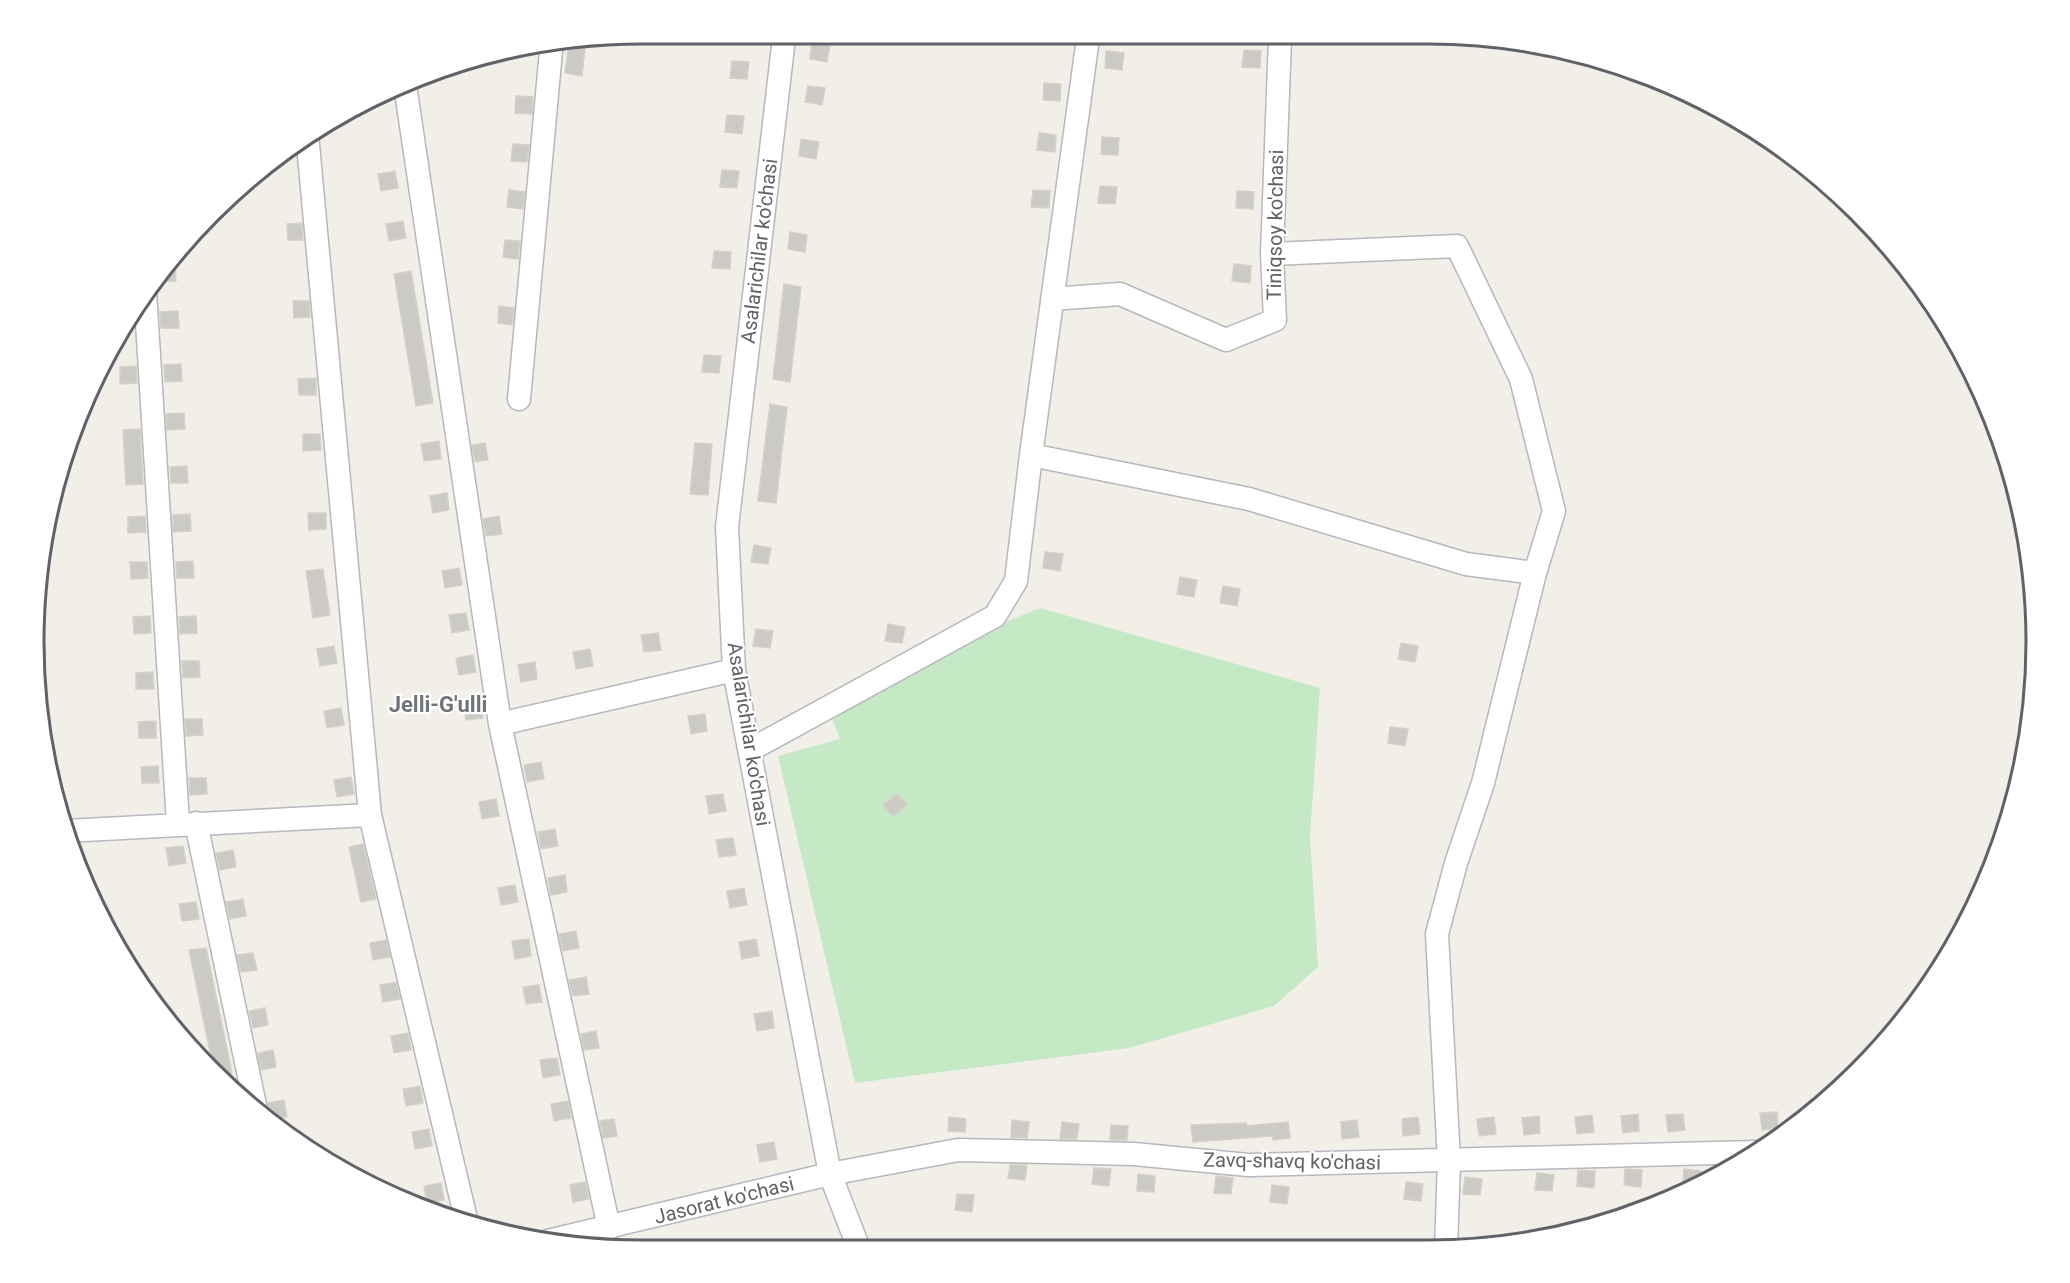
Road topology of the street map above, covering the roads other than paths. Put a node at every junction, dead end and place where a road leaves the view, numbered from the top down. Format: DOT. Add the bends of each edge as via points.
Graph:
graph roads {
  1 [pos="783,44"];
  2 [pos="1087,44"];
  3 [pos="1280,44"];
  4 [pos="551,51"];
  5 [pos="406,92"];
  6 [pos="308,145"];
  7 [pos="1272,254"];
  8 [pos="1052,299"];
  9 [pos="146,306"];
  10 [pos="519,399"];
  11 [pos="1030,455"];
  12 [pos="1535,573"];
  13 [pos="734,670"];
  14 [pos="500,724"];
  15 [pos="750,750"];
  16 [pos="370,815"];
  17 [pos="187,823"];
  18 [pos="74,830"];
  19 [pos="253,1096"];
  20 [pos="1738,1152"];
  21 [pos="1449,1161"];
  22 [pos="830,1174"];
  23 [pos="464,1212"];
  24 [pos="609,1228"];
  25 [pos="575,1235"];
  26 [pos="1446,1239"];
  27 [pos="856,1240"];
  1 -- 13 [label="street, Asalarichilar ko'chasi" via="727,527"];
  2 -- 8 [label="street"];
  3 -- 7 [label="street, Tiniqsoy ko'chasi"];
  4 -- 10 [label="street"];
  5 -- 14 [label="street"];
  6 -- 16 [label="street"];
  7 -- 8 [label="street, Tiniqsoy ko'chasi" via="1275,320 1226,340 1120,294"];
  7 -- 12 [label="street" via="1457,246 1521,379 1554,511"];
  8 -- 11 [label="street"];
  9 -- 17 [label="street"];
  11 -- 12 [label="street" via="1249,499 1466,564"];
  11 -- 15 [label="street" via="1016,581 995,616"];
  12 -- 21 [label="street" via="1483,783 1455,863 1437,934"];
  13 -- 14 [label="street"];
  13 -- 15 [label="street, Asalarichilar ko'chasi"];
  14 -- 24 [label="street"];
  15 -- 22 [label="street, Asalarichilar ko'chasi"];
  16 -- 17 [label="street"];
  16 -- 23 [label="street"];
  17 -- 18 [label="street"];
  17 -- 19 [label="street"];
  20 -- 21 [label="street, Zavq-shavq ko'chasi"];
  21 -- 22 [label="street, Zavq-shavq ko'chasi" via="1248,1165 1134,1154 958,1150"];
  21 -- 26 [label="street"];
  22 -- 24 [label="street, Jasorat ko'chasi"];
  22 -- 27 [label="street, Asalarichilar ko'chasi"];
  24 -- 25 [label="street, Jasorat ko'chasi"];
}
